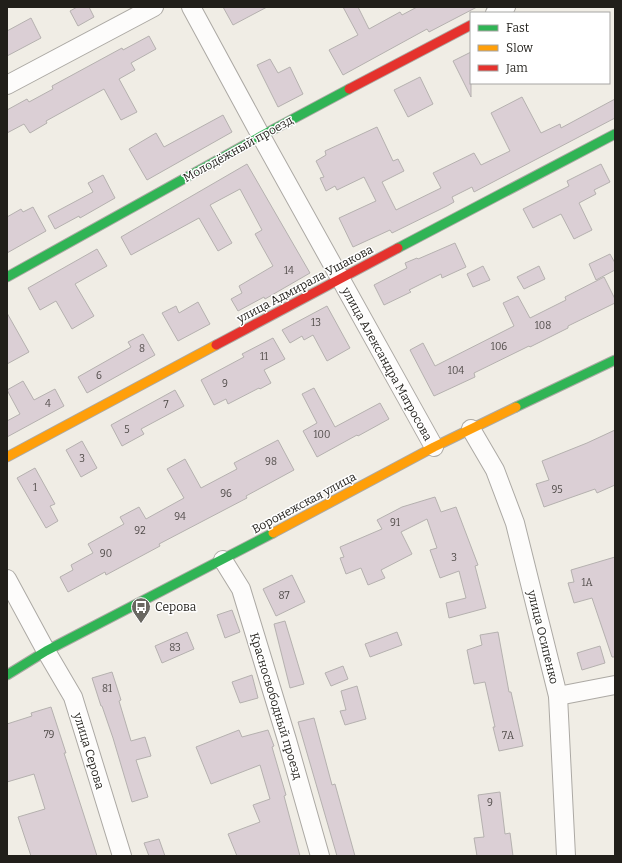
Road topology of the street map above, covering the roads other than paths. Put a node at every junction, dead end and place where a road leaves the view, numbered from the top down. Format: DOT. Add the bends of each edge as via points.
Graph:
graph roads {
  1 [pos="154,7"];
  2 [pos="191,7"];
  3 [pos="506,7"];
  4 [pos="497,12"];
  5 [pos="470,26"];
  6 [pos="7,85"];
  7 [pos="615,134"];
  8 [pos="261,136"];
  9 [pos="7,277"];
  10 [pos="340,279"];
  11 [pos="615,360"];
  12 [pos="471,429"];
  13 [pos="434,447"];
  14 [pos="7,457"];
  15 [pos="223,560"];
  16 [pos="7,579"];
  17 [pos="46,651"];
  18 [pos="7,675"];
  19 [pos="615,685"];
  20 [pos="558,696"];
  21 [pos="122,856"];
  22 [pos="320,856"];
  23 [pos="566,856"];
  1 -- 6 [label="street"];
  2 -- 8 [label="street, улица Александра Матросова"];
  3 -- 4 [label="street"];
  5 -- 8 [label="street, Молодёжный проезд"];
  7 -- 10 [label="street, улица Адмирала Ушакова"];
  8 -- 9 [label="street, Молодёжный проезд"];
  8 -- 10 [label="street, улица Александра Матросова"];
  10 -- 13 [label="street, улица Александра Матросова"];
  10 -- 14 [label="street, улица Адмирала Ушакова"];
  11 -- 12 [label="street, Воронежская улица"];
  12 -- 13 [label="street, Воронежская улица"];
  12 -- 20 [label="street, улица Осипенко" via="495,470 515,523"];
  13 -- 15 [label="street, Воронежская улица"];
  15 -- 17 [label="street, Воронежская улица"];
  15 -- 22 [label="street, Красносвободный проезд" via="241,589"];
  16 -- 17 [label="street, улица Серова"];
  17 -- 18 [label="street, Воронежская улица"];
  17 -- 21 [label="street, улица Серова" via="73,697"];
  19 -- 20 [label="street"];
  20 -- 23 [label="street, улица Осипенко"];
}
